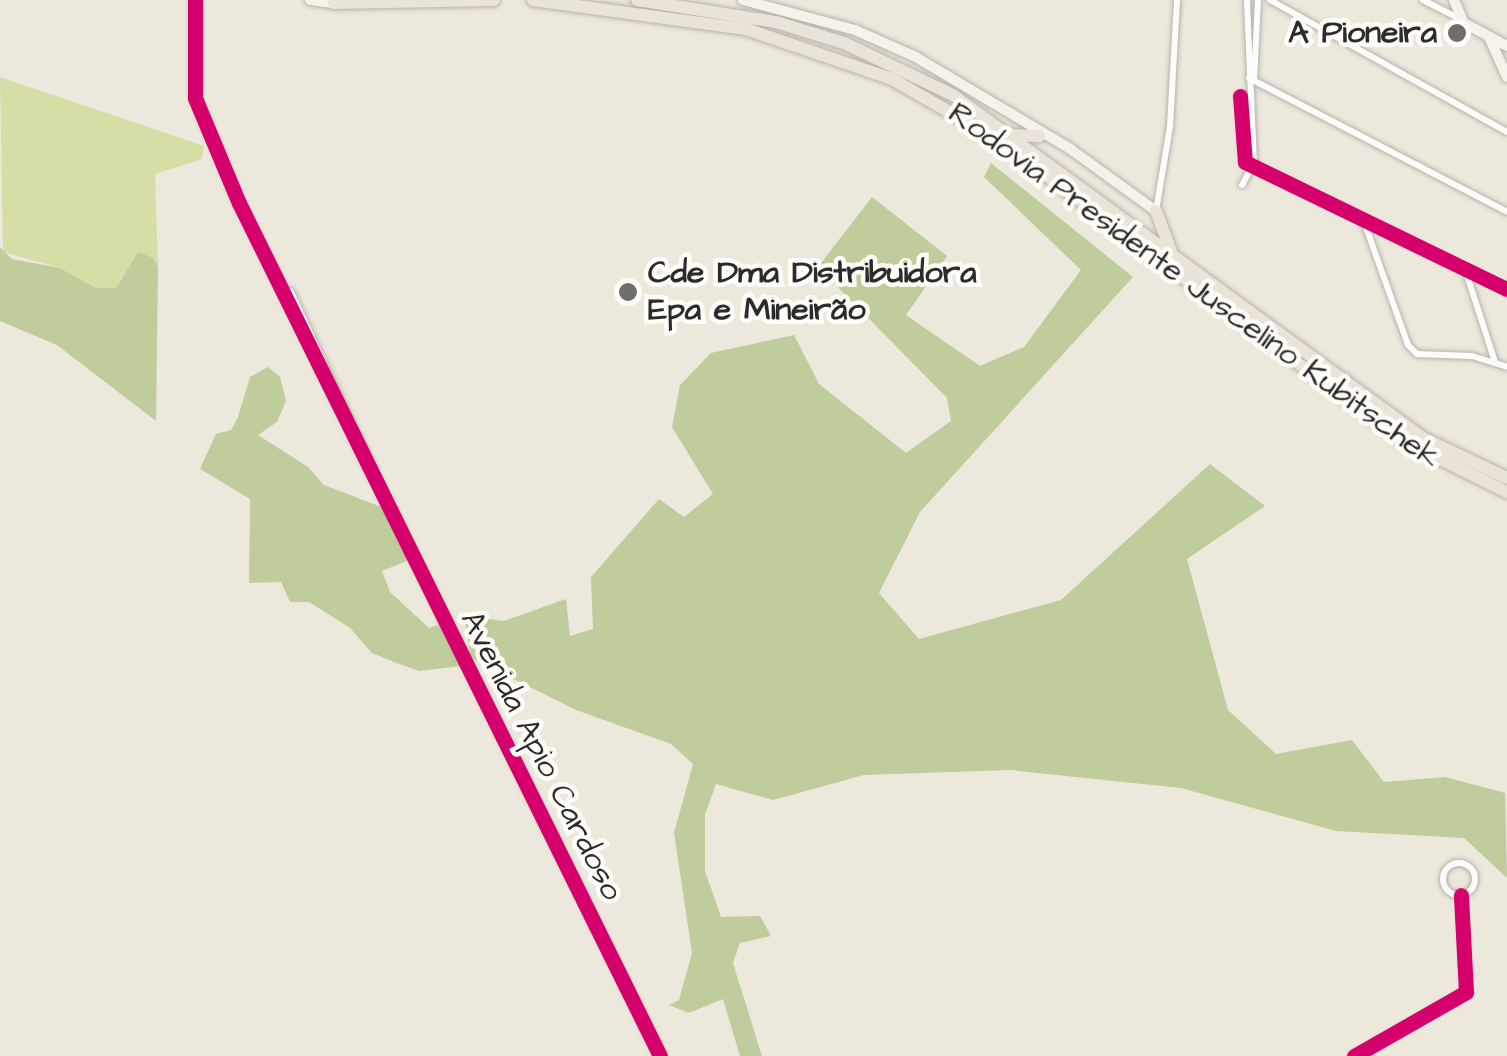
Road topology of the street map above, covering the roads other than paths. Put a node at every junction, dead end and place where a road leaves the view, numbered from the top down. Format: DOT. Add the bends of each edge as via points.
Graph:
graph roads {
  1 [pos="196,0"];
  2 [pos="206,0"];
  3 [pos="310,0"];
  4 [pos="494,0"];
  5 [pos="533,0"];
  6 [pos="637,0"];
  7 [pos="743,0"];
  8 [pos="1177,0"];
  9 [pos="1246,0"];
  10 [pos="1258,0"];
  11 [pos="1270,0"];
  12 [pos="1424,0"];
  13 [pos="1451,0"];
  14 [pos="334,3"];
  15 [pos="1436,7"];
  16 [pos="198,12"];
  17 [pos="1460,19"];
  18 [pos="1489,36"];
  19 [pos="1507,46"];
  20 [pos="1507,77"];
  21 [pos="1252,78"];
  22 [pos="1240,96"];
  23 [pos="1507,132"];
  24 [pos="1008,135"];
  25 [pos="1040,136"];
  26 [pos="1254,163"];
  27 [pos="1242,185"];
  28 [pos="1156,211"];
  29 [pos="1507,212"];
  30 [pos="1363,218"];
  31 [pos="1172,254"];
  32 [pos="1464,268"];
  33 [pos="1507,289"];
  34 [pos="1494,359"];
  35 [pos="1507,367"];
  36 [pos="1507,482"];
  37 [pos="1462,895"];
  38 [pos="660,1056"];
  39 [pos="1354,1056"];
  1 -- 16 [label="street, Avenida Apio Cardoso"];
  2 -- 16 [label="street"];
  3 -- 14 [label="main road"];
  4 -- 14 [label="highway"];
  5 -- 36 [label="highway, Rodovia Presidente Juscelino Kubitschek" via="746,29 892,80 1000,141 1398,438"];
  6 -- 24 [label="highway, Rodovia Presidente Juscelino Kubitschek" via="776,22 844,43 953,95"];
  7 -- 25 [label="main road" via="891,44"];
  8 -- 28 [label="street" via="1170,126"];
  9 -- 21 [label="street"];
  10 -- 21 [label="street"];
  11 -- 23 [label="street"];
  12 -- 15 [label="street"];
  13 -- 15 [label="street"];
  13 -- 17 [label="main road"];
  15 -- 17 [label="street"];
  16 -- 38 [label="street, Avenida Apio Cardoso" via="194,98"];
  17 -- 18 [label="main road"];
  18 -- 19 [label="main road"];
  18 -- 20 [label="main road"];
  21 -- 26 [label="street"];
  21 -- 29 [label="street"];
  22 -- 26 [label="street" via="1243,160"];
  24 -- 25 [label="highway"];
  24 -- 31 [label="highway, Rodovia Presidente Juscelino Kubitschek"];
  25 -- 28 [label="main road" via="1070,148"];
  26 -- 27 [label="street"];
  26 -- 30 [label="street"];
  28 -- 31 [label="highway"];
  30 -- 32 [label="street"];
  30 -- 34 [label="street" via="1408,345 1426,356"];
  31 -- 36 [label="highway, Rodovia Presidente Juscelino Kubitschek" via="1424,438"];
  32 -- 33 [label="street"];
  32 -- 34 [label="street"];
  34 -- 35 [label="street"];
  37 -- 37 [label="street" via="1475,876 1470,866 1454,863 1443,880 1447,890"];
  37 -- 39 [label="street" via="1466,992"];
}
